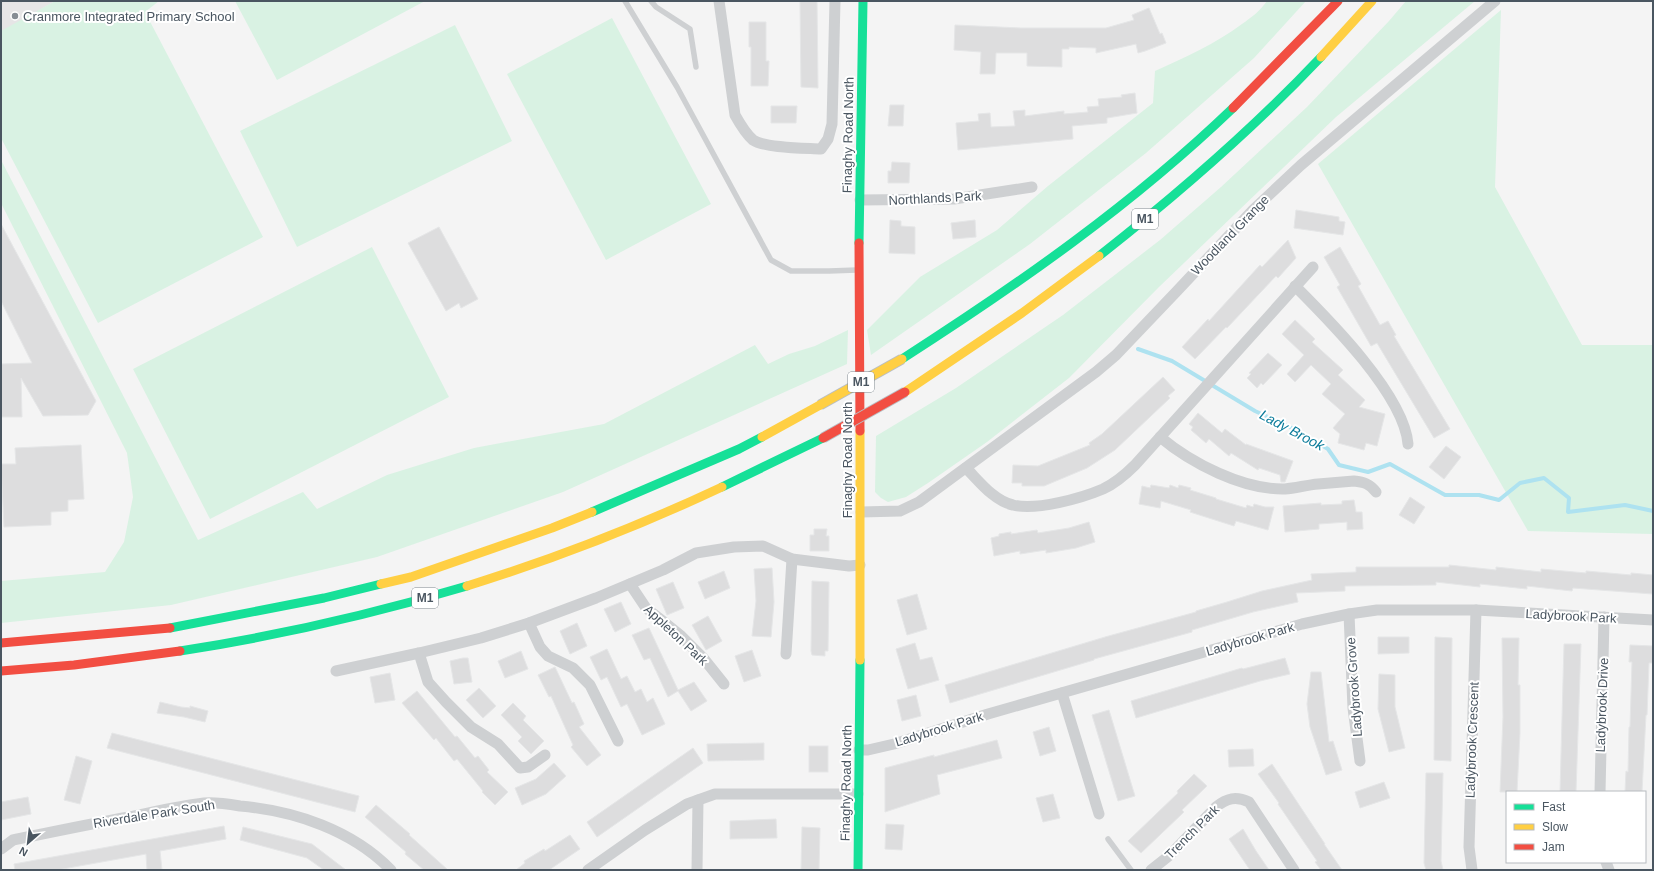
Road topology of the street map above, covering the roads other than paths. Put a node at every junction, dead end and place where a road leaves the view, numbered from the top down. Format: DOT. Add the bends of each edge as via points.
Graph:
graph roads {
  1 [pos="625,1"];
  2 [pos="651,1"];
  3 [pos="719,1"];
  4 [pos="835,1"];
  5 [pos="863,1"];
  6 [pos="1338,1"];
  7 [pos="1372,1"];
  8 [pos="1495,1"];
  9 [pos="696,67"];
  10 [pos="1032,187"];
  11 [pos="860,200"];
  12 [pos="1313,267"];
  13 [pos="859,270"];
  14 [pos="1295,286"];
  15 [pos="1160,437"];
  16 [pos="1408,444"];
  17 [pos="966,468"];
  18 [pos="1376,492"];
  19 [pos="861,512"];
  20 [pos="792,559"];
  21 [pos="860,565"];
  22 [pos="630,584"];
  23 [pos="1476,610"];
  24 [pos="1349,614"];
  25 [pos="1604,618"];
  26 [pos="1653,620"];
  27 [pos="529,623"];
  28 [pos="1,643"];
  29 [pos="420,653"];
  30 [pos="786,654"];
  31 [pos="1,671"];
  32 [pos="336,671"];
  33 [pos="724,684"];
  34 [pos="1062,693"];
  35 [pos="618,741"];
  36 [pos="860,750"];
  37 [pos="545,755"];
  38 [pos="1360,761"];
  39 [pos="1600,791"];
  40 [pos="858,794"];
  41 [pos="698,800"];
  42 [pos="1099,814"];
  43 [pos="1108,839"];
  44 [pos="1,849"];
  45 [pos="391,870"];
  46 [pos="588,870"];
  47 [pos="697,870"];
  48 [pos="858,870"];
  49 [pos="1131,870"];
  50 [pos="1151,870"];
  51 [pos="1294,870"];
  52 [pos="1472,870"];
  1 -- 13 [label="lane" via="677,87 771,260 791,271"];
  2 -- 9 [label="lane" via="656,7 690,28"];
  3 -- 4 [label="street" via="735,115 741,126 754,140 763,145 821,149 828,139 832,124"];
  5 -- 11 [label="main road, Finaghy Road North"];
  6 -- 28 [label="main road, M1, bridge" via="1245,98 1182,155 1142,189 1010,288 902,359 739,449 545,531 411,576 324,598 181,626"];
  7 -- 31 [label="main road, M1, bridge" via="1268,111 1208,166 1158,209 1042,300 905,392 823,438 738,480 641,524 572,551 490,579 337,621 166,655"];
  8 -- 17 [label="street, Woodland Grange" via="1290,175 1253,210 1116,355"];
  10 -- 11 [label="street, Northlands Park" via="954,199"];
  11 -- 13 [label="main road, Finaghy Road North"];
  12 -- 14 [label="street"];
  13 -- 19 [label="main road, Finaghy Road North"];
  14 -- 15 [label="street"];
  14 -- 16 [label="street" via="1334,326 1384,388 1405,428"];
  15 -- 17 [label="street" via="1119,480 1078,497 1036,506 1014,505 1000,499"];
  15 -- 18 [label="street" via="1198,463 1243,483 1284,489 1354,481 1364,482"];
  17 -- 19 [label="street, Woodland Grange" via="919,502 900,511"];
  19 -- 21 [label="main road, Finaghy Road North"];
  20 -- 21 [label="street"];
  20 -- 22 [label="street" via="763,546 734,547 696,553"];
  20 -- 30 [label="street"];
  21 -- 36 [label="main road, Finaghy Road North"];
  22 -- 27 [label="street"];
  22 -- 33 [label="street, Appleton Park" via="646,608 680,635"];
  23 -- 24 [label="street, Ladybrook Park" via="1377,610"];
  23 -- 25 [label="street, Ladybrook Park"];
  23 -- 52 [label="street, Ladybrook Crescent" via="1469,847"];
  24 -- 34 [label="street, Ladybrook Park" via="1302,624"];
  24 -- 38 [label="street, Ladybrook Grove" via="1353,708"];
  25 -- 26 [label="street, Ladybrook Park"];
  25 -- 39 [label="street, Ladybrook Drive"];
  27 -- 29 [label="street"];
  27 -- 35 [label="street" via="540,647 548,656 573,668 590,685"];
  29 -- 32 [label="street"];
  29 -- 37 [label="street" via="428,682 471,726 498,744 520,768 528,767"];
  34 -- 36 [label="street, Ladybrook Park" via="894,744"];
  34 -- 42 [label="street"];
  36 -- 40 [label="main road, Finaghy Road North"];
  40 -- 41 [label="street" via="715,794"];
  40 -- 48 [label="main road, Finaghy Road North"];
  41 -- 46 [label="street" via="687,804 646,830"];
  41 -- 47 [label="street"];
  43 -- 49 [label="lane"];
  44 -- 45 [label="street, Riverdale Park South" via="13,840 156,811 219,803 277,811 319,824 350,838"];
  50 -- 51 [label="street, Trench Park" via="1170,855 1216,807 1223,802 1241,798 1254,809"];
}
